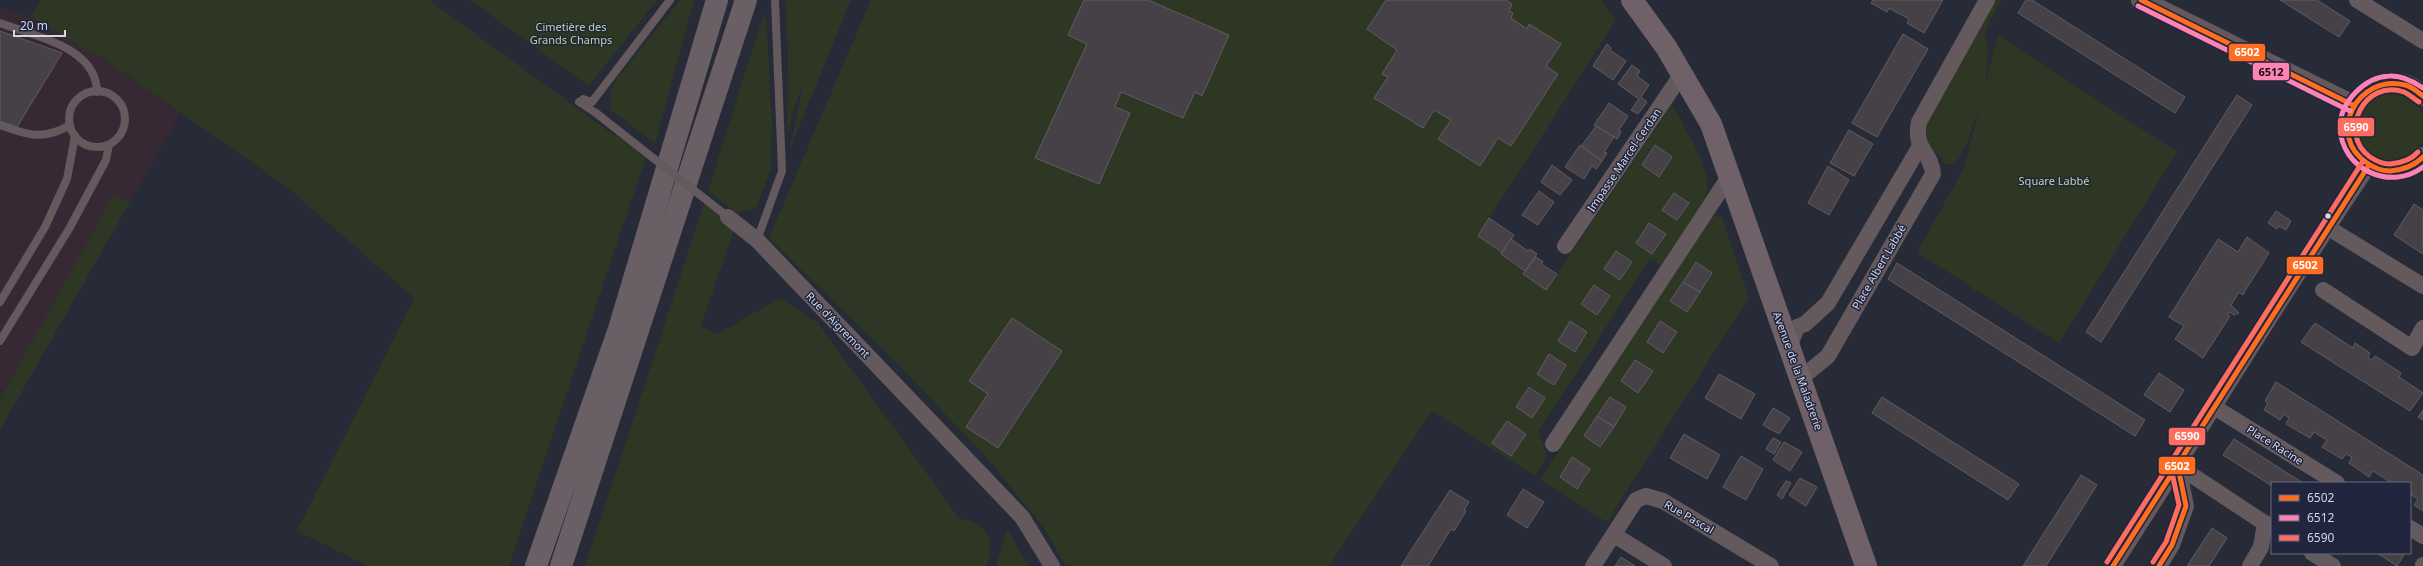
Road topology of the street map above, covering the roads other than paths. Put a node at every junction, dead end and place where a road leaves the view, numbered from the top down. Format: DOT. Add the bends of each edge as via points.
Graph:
graph roads {
  1 [pos="670,0"];
  2 [pos="717,0"];
  3 [pos="746,0"];
  4 [pos="775,0"];
  5 [pos="1632,0"];
  6 [pos="1987,0"];
  7 [pos="2141,0"];
  8 [pos="2357,0"];
  9 [pos="0,23"];
  10 [pos="2423,41"];
  11 [pos="1682,74"];
  12 [pos="2421,88"];
  13 [pos="97,92"];
  14 [pos="2353,105"];
  15 [pos="0,125"];
  16 [pos="70,125"];
  17 [pos="75,136"];
  18 [pos="109,145"];
  19 [pos="1920,146"];
  20 [pos="2423,157"];
  21 [pos="2369,165"];
  22 [pos="1729,177"];
  23 [pos="728,217"];
  24 [pos="2327,227"];
  25 [pos="757,240"];
  26 [pos="1565,246"];
  27 [pos="2423,286"];
  28 [pos="2323,290"];
  29 [pos="0,302"];
  30 [pos="2423,328"];
  31 [pos="0,341"];
  32 [pos="1789,347"];
  33 [pos="1800,379"];
  34 [pos="2214,407"];
  35 [pos="1553,444"];
  36 [pos="2178,466"];
  37 [pos="2335,482"];
  38 [pos="2268,525"];
  39 [pos="2411,529"];
  40 [pos="1614,535"];
  41 [pos="2423,536"];
  42 [pos="2314,554"];
  43 [pos="1751,561"];
  44 [pos="536,566"];
  45 [pos="561,566"];
  46 [pos="1052,566"];
  47 [pos="1593,566"];
  48 [pos="1664,566"];
  49 [pos="1772,566"];
  50 [pos="1866,566"];
  51 [pos="2113,566"];
  52 [pos="2159,566"];
  53 [pos="2250,566"];
  54 [pos="2333,566"];
  1 -- 23 [label="lane, Rue d'Aigremont, bridge" via="592,102 581,101"];
  2 -- 44 [label="highway" via="619,329"];
  3 -- 45 [label="highway"];
  4 -- 25 [label="lane" via="782,171"];
  5 -- 11 [label="main road, Avenue de la Maladrerie"];
  6 -- 19 [label="street" via="1920,122 1916,136"];
  7 -- 14 [label="street"];
  8 -- 10 [label="street"];
  9 -- 13 [label="lane" via="75,52 91,67 97,82"];
  11 -- 22 [label="main road, Avenue de la Maladrerie" via="1711,124"];
  11 -- 26 [label="street, Impasse Marcel-Cerdan"];
  12 -- 14 [label="street" via="2400,83 2381,83 2365,91"];
  13 -- 16 [label="lane" via="89,93 75,102 69,117"];
  13 -- 18 [label="lane" via="114,98 124,114 122,132"];
  14 -- 21 [label="street" via="2347,121 2349,138 2356,154"];
  15 -- 16 [label="lane" via="30,136 54,133"];
  16 -- 17 [label="lane"];
  17 -- 18 [label="lane" via="90,147"];
  17 -- 29 [label="lane" via="68,179 45,227"];
  18 -- 31 [label="lane" via="106,160 69,229"];
  19 -- 32 [label="street" via="1828,303 1805,324 1797,327"];
  19 -- 33 [label="street, Place Albert Labbé" via="1932,162 1933,174 1828,356"];
  20 -- 21 [label="street" via="2404,170 2386,171"];
  21 -- 24 [label="street"];
  22 -- 32 [label="main road, Avenue de la Maladrerie"];
  22 -- 35 [label="street"];
  23 -- 25 [label="street, Rue d'Aigremont"];
  24 -- 27 [label="street"];
  24 -- 34 [label="street"];
  25 -- 46 [label="street, Rue d'Aigremont" via="1022,517"];
  28 -- 30 [label="street" via="2412,348"];
  32 -- 33 [label="main road, Avenue de la Maladrerie"];
  33 -- 50 [label="main road, Avenue de la Maladrerie"];
  34 -- 36 [label="street"];
  34 -- 37 [label="street, Place Racine"];
  36 -- 38 [label="street"];
  36 -- 51 [label="street"];
  36 -- 52 [label="street" via="2186,506 2172,545"];
  38 -- 53 [label="street" via="2261,547"];
  39 -- 41 [label="street"];
  40 -- 43 [label="street, Rue Pascal" via="1636,500 1646,496 1663,501"];
  40 -- 47 [label="street, Rue Pascal"];
  40 -- 48 [label="street"];
  42 -- 54 [label="street"];
  43 -- 49 [label="street, Rue Pascal"];
}
